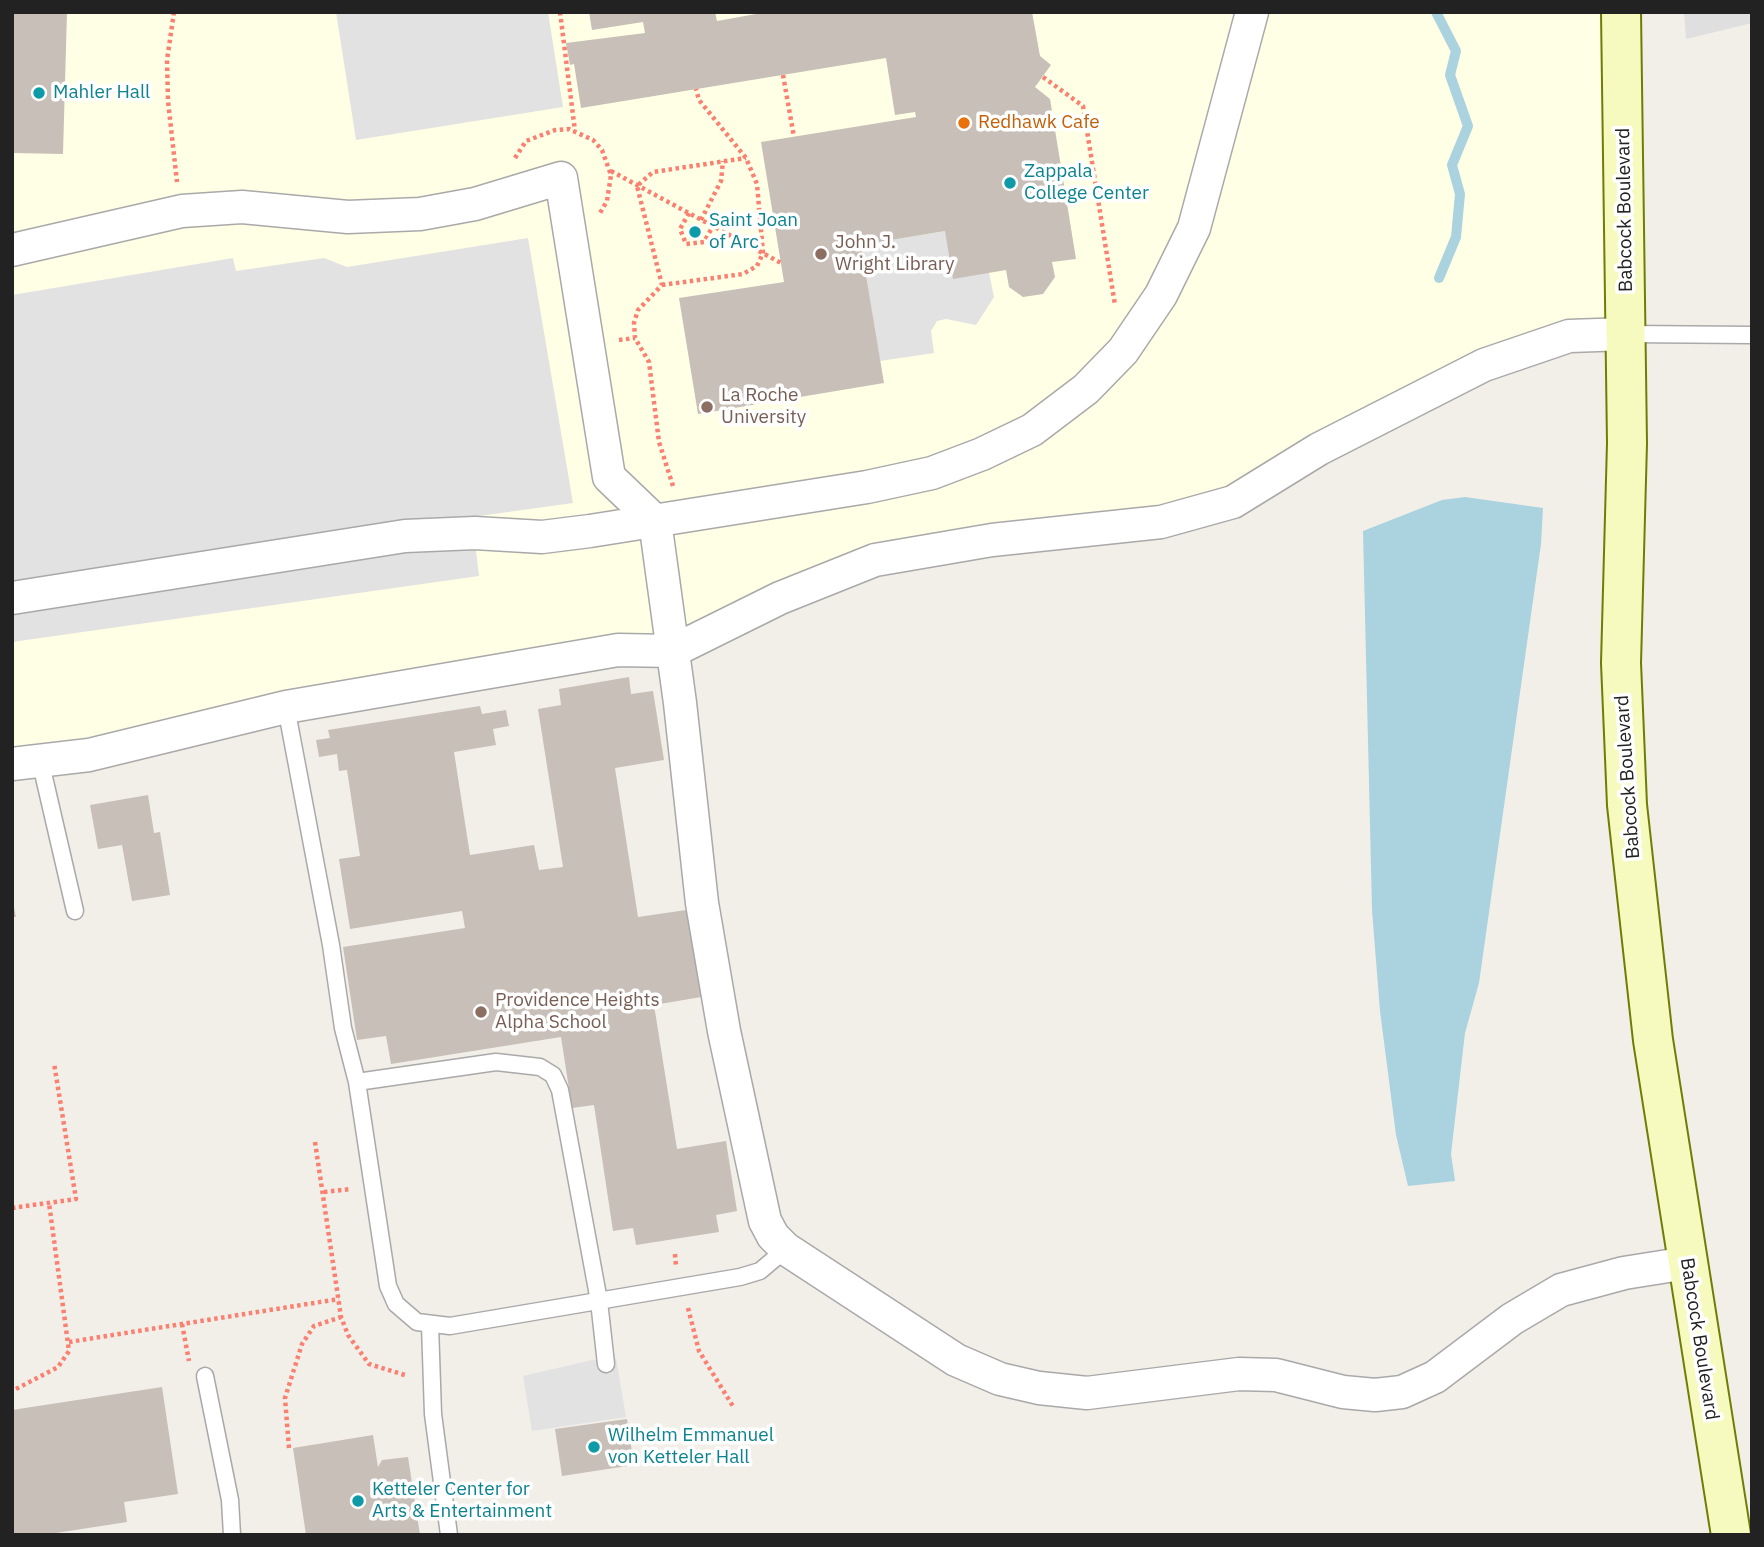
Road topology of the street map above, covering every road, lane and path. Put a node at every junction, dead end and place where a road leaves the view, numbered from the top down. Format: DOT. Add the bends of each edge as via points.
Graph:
graph roads {
  1 [pos="174,12"];
  2 [pos="560,12"];
  3 [pos="1252,12"];
  4 [pos="1621,12"];
  5 [pos="783,75"];
  6 [pos="1043,77"];
  7 [pos="696,89"];
  8 [pos="575,131"];
  9 [pos="794,137"];
  10 [pos="746,158"];
  11 [pos="723,161"];
  12 [pos="610,171"];
  13 [pos="637,186"];
  14 [pos="182,211"];
  15 [pos="689,214"];
  16 [pos="701,220"];
  17 [pos="713,226"];
  18 [pos="12,250"];
  19 [pos="763,253"];
  20 [pos="781,263"];
  21 [pos="662,285"];
  22 [pos="1627,334"];
  23 [pos="1752,335"];
  24 [pos="1123,351"];
  25 [pos="655,521"];
  26 [pos="12,598"];
  27 [pos="673,651"];
  28 [pos="286,707"];
  29 [pos="26,762"];
  30 [pos="75,911"];
  31 [pos="54,1063"];
  32 [pos="357,1082"];
  33 [pos="315,1142"];
  34 [pos="50,1203"];
  35 [pos="12,1208"];
  36 [pos="786,1249"];
  37 [pos="674,1254"];
  38 [pos="1687,1263"];
  39 [pos="681,1287"];
  40 [pos="339,1299"];
  41 [pos="599,1301"];
  42 [pos="341,1317"];
  43 [pos="183,1324"];
  44 [pos="430,1325"];
  45 [pos="69,1342"];
  46 [pos="606,1364"];
  47 [pos="205,1376"];
  48 [pos="412,1388"];
  49 [pos="16,1389"];
  50 [pos="734,1408"];
  51 [pos="289,1448"];
  52 [pos="232,1535"];
  53 [pos="449,1535"];
  54 [pos="1731,1535"];
  1 -- 14 [label="path" via="167,60 168,101"];
  2 -- 8 [label="path"];
  3 -- 24 [label="street" via="1194,228 1161,295"];
  4 -- 22 [label="main road, Babcock Boulevard"];
  5 -- 9 [label="path"];
  6 -- 24 [label="path" via="1083,106"];
  7 -- 10 [label="path" via="699,100"];
  10 -- 11 [label="path"];
  10 -- 19 [label="path" via="757,184"];
  11 -- 13 [label="path" via="653,172"];
  11 -- 16 [label="path" via="721,181"];
  12 -- 13 [label="path"];
  13 -- 15 [label="path"];
  13 -- 21 [label="path"];
  14 -- 18 [label="street"];
  14 -- 25 [label="street" via="242,207 348,217 421,214 475,204 561,178 609,477"];
  15 -- 16 [label="path"];
  15 -- 17 [label="path" via="680,229 686,244 704,242"];
  16 -- 17 [label="path"];
  17 -- 19 [label="path"];
  19 -- 20 [label="path"];
  19 -- 21 [label="path" via="757,266 743,274"];
  21 -- 25 [label="path" via="639,310 634,323 635,338 649,362 659,442 674,488"];
  22 -- 23 [label="lane"];
  22 -- 27 [label="street" via="1569,337 1484,365 1319,449 1233,502 1161,522 992,540 875,560 780,598"];
  22 -- 38 [label="main road, Babcock Boulevard" via="1621,663 1627,804 1653,1040"];
  24 -- 25 [label="street" via="1086,389 1032,430 932,473"];
  25 -- 26 [label="street" via="542,537 475,533 405,536"];
  25 -- 27 [label="street"];
  27 -- 28 [label="street" via="618,650"];
  27 -- 36 [label="street" via="702,903 724,1031 765,1221"];
  28 -- 29 [label="street" via="89,755"];
  28 -- 32 [label="lane" via="342,1028"];
  29 -- 30 [label="lane"];
  31 -- 34 [label="path" via="76,1199"];
  32 -- 41 [label="lane" via="496,1062 540,1067 553,1075 560,1090"];
  32 -- 44 [label="lane" via="388,1286 396,1304 417,1322"];
  33 -- 40 [label="path"];
  34 -- 35 [label="path"];
  34 -- 45 [label="path"];
  36 -- 38 [label="street" via="956,1360 1000,1379 1087,1393 1239,1374 1276,1375 1343,1392 1402,1392 1435,1377 1512,1319 1561,1290"];
  36 -- 39 [label="lane" via="760,1271"];
  37 -- 39 [label="path"];
  38 -- 54 [label="main road, Babcock Boulevard"];
  39 -- 41 [label="lane"];
  39 -- 50 [label="path" via="699,1351"];
  40 -- 42 [label="path"];
  40 -- 43 [label="path"];
  41 -- 44 [label="lane" via="450,1326"];
  41 -- 46 [label="lane"];
  42 -- 48 [label="path" via="369,1364 410,1377"];
  42 -- 51 [label="path" via="314,1326 302,1344 285,1398"];
  43 -- 45 [label="path"];
  43 -- 47 [label="path" via="191,1375"];
  44 -- 53 [label="lane" via="432,1405"];
  45 -- 49 [label="path" via="62,1363"];
  47 -- 52 [label="lane" via="230,1500"];
}
